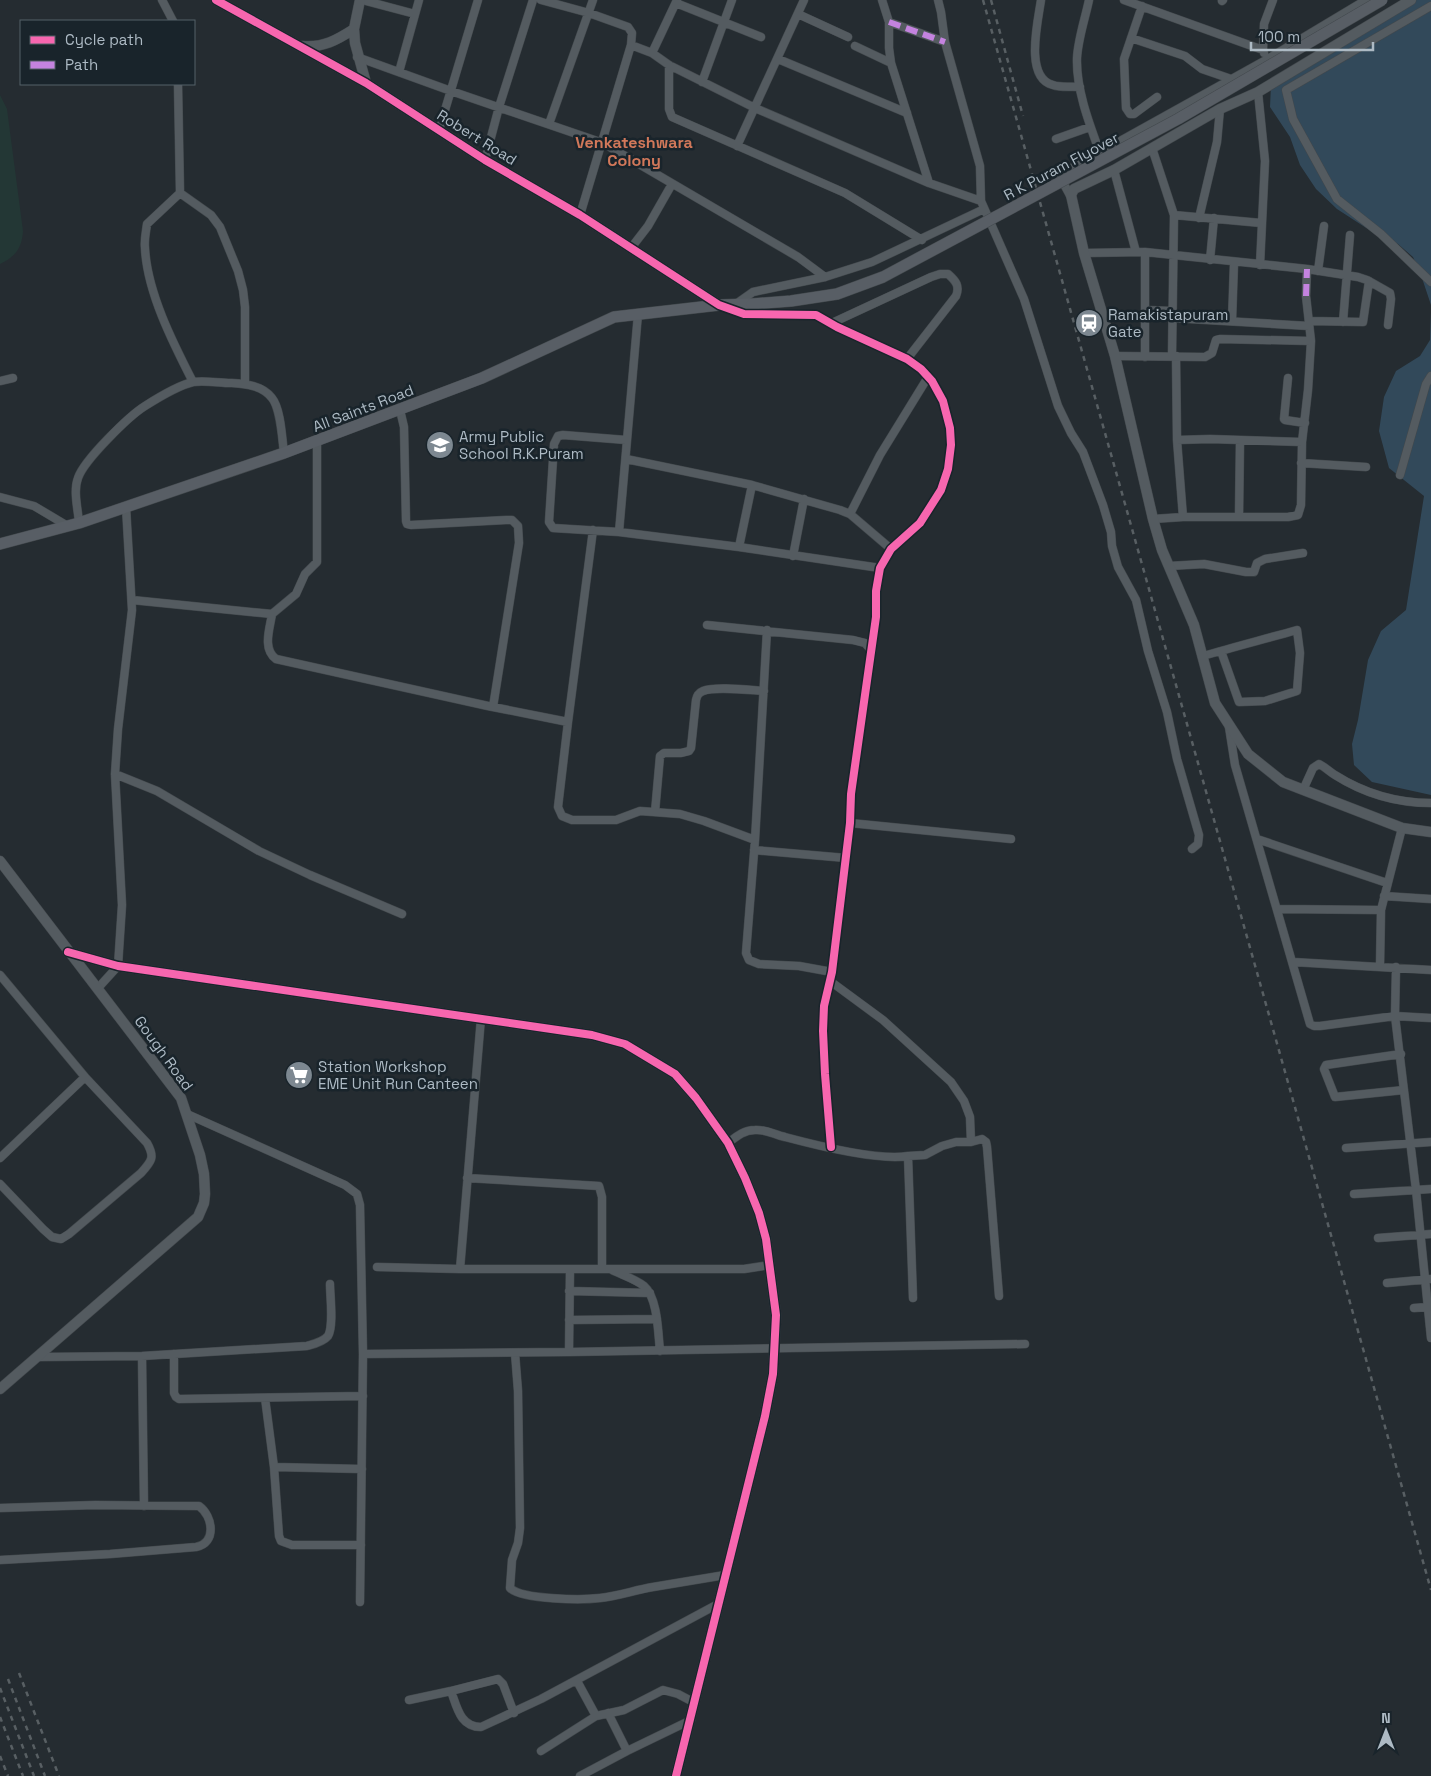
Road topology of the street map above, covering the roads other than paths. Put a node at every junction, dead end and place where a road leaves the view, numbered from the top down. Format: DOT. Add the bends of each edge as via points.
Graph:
graph roads {
  1 [pos="162,0"];
  2 [pos="216,0"];
  3 [pos="361,0"];
  4 [pos="419,0"];
  5 [pos="478,0"];
  6 [pos="533,0"];
  7 [pos="541,0"];
  8 [pos="593,0"];
  9 [pos="732,0"];
  10 [pos="804,0"];
  11 [pos="882,0"];
  12 [pos="938,0"];
  13 [pos="1041,0"];
  14 [pos="1089,0"];
  15 [pos="1124,0"];
  16 [pos="1273,0"];
  17 [pos="1366,0"];
  18 [pos="1382,0"];
  19 [pos="1411,0"];
  20 [pos="676,1"];
  21 [pos="1142,6"];
  22 [pos="1431,6"];
  23 [pos="589,13"];
  24 [pos="415,14"];
  25 [pos="798,14"];
  26 [pos="173,20"];
  27 [pos="724,22"];
  28 [pos="889,22"];
  29 [pos="354,29"];
  30 [pos="761,37"];
  31 [pos="848,37"];
  32 [pos="1131,38"];
  33 [pos="945,42"];
  34 [pos="631,44"];
  35 [pos="297,46"];
  36 [pos="855,46"];
  37 [pos="1263,50"];
  38 [pos="652,53"];
  39 [pos="357,56"];
  40 [pos="778,59"];
  41 [pos="1266,60"];
  42 [pos="891,63"];
  43 [pos="669,65"];
  44 [pos="399,72"];
  45 [pos="1281,78"];
  46 [pos="1231,79"];
  47 [pos="702,82"];
  48 [pos="366,83"];
  49 [pos="178,85"];
  50 [pos="1080,86"];
  51 [pos="1286,90"];
  52 [pos="451,91"];
  53 [pos="1258,92"];
  54 [pos="1157,97"];
  55 [pos="499,107"];
  56 [pos="755,108"];
  57 [pos="1220,109"];
  58 [pos="907,113"];
  59 [pos="549,124"];
  60 [pos="1090,127"];
  61 [pos="439,130"];
  62 [pos="1056,139"];
  63 [pos="603,143"];
  64 [pos="737,146"];
  65 [pos="1152,148"];
  66 [pos="1100,152"];
  67 [pos="485,160"];
  68 [pos="1114,170"];
  69 [pos="929,183"];
  70 [pos="672,184"];
  71 [pos="180,193"];
  72 [pos="1072,199"];
  73 [pos="981,201"];
  74 [pos="984,209"];
  75 [pos="580,215"];
  76 [pos="1174,215"];
  77 [pos="1200,218"];
  78 [pos="1214,218"];
  79 [pos="1261,222"];
  80 [pos="1324,226"];
  81 [pos="1350,235"];
  82 [pos="922,240"];
  83 [pos="631,248"];
  84 [pos="1136,252"];
  85 [pos="1146,252"];
  86 [pos="1084,253"];
  87 [pos="1175,255"];
  88 [pos="1210,260"];
  89 [pos="1234,262"];
  90 [pos="1260,265"];
  91 [pos="1307,269"];
  92 [pos="1318,271"];
  93 [pos="1346,275"];
  94 [pos="825,277"];
  95 [pos="1369,281"];
  96 [pos="1431,282"];
  97 [pos="719,304"];
  98 [pos="735,305"];
  99 [pos="1145,310"];
  100 [pos="638,314"];
  101 [pos="1172,315"];
  102 [pos="1232,321"];
  103 [pos="1343,322"];
  104 [pos="832,324"];
  105 [pos="1309,324"];
  106 [pos="1388,324"];
  107 [pos="1311,341"];
  108 [pos="1115,356"];
  109 [pos="1174,356"];
  110 [pos="1145,357"];
  111 [pos="907,359"];
  112 [pos="1431,376"];
  113 [pos="928,377"];
  114 [pos="13,378"];
  115 [pos="1288,378"];
  116 [pos="0,381"];
  117 [pos="193,382"];
  118 [pos="246,384"];
  119 [pos="400,410"];
  120 [pos="1305,423"];
  121 [pos="626,440"];
  122 [pos="1177,440"];
  123 [pos="1240,440"];
  124 [pos="317,441"];
  125 [pos="1302,442"];
  126 [pos="284,454"];
  127 [pos="626,459"];
  128 [pos="1301,463"];
  129 [pos="1366,467"];
  130 [pos="1400,475"];
  131 [pos="752,485"];
  132 [pos="0,497"];
  133 [pos="804,499"];
  134 [pos="126,507"];
  135 [pos="850,514"];
  136 [pos="1183,516"];
  137 [pos="1239,517"];
  138 [pos="1153,519"];
  139 [pos="79,523"];
  140 [pos="66,525"];
  141 [pos="593,530"];
  142 [pos="619,532"];
  143 [pos="0,544"];
  144 [pos="739,547"];
  145 [pos="891,549"];
  146 [pos="1303,553"];
  147 [pos="793,556"];
  148 [pos="1169,566"];
  149 [pos="880,568"];
  150 [pos="132,600"];
  151 [pos="272,614"];
  152 [pos="707,625"];
  153 [pos="767,630"];
  154 [pos="872,651"];
  155 [pos="1221,651"];
  156 [pos="1203,656"];
  157 [pos="764,691"];
  158 [pos="493,707"];
  159 [pos="568,722"];
  160 [pos="1229,727"];
  161 [pos="115,774"];
  162 [pos="1303,790"];
  163 [pos="1431,803"];
  164 [pos="655,812"];
  165 [pos="850,823"];
  166 [pos="1402,828"];
  167 [pos="1431,832"];
  168 [pos="1011,839"];
  169 [pos="1257,839"];
  170 [pos="755,840"];
  171 [pos="1192,849"];
  172 [pos="754,850"];
  173 [pos="846,858"];
  174 [pos="0,861"];
  175 [pos="1387,883"];
  176 [pos="1384,896"];
  177 [pos="1431,899"];
  178 [pos="1278,909"];
  179 [pos="1381,910"];
  180 [pos="402,914"];
  181 [pos="68,952"];
  182 [pos="1293,962"];
  183 [pos="118,966"];
  184 [pos="1380,966"];
  185 [pos="1396,968"];
  186 [pos="1431,970"];
  187 [pos="832,972"];
  188 [pos="0,976"];
  189 [pos="830,981"];
  190 [pos="98,988"];
  191 [pos="1395,1016"];
  192 [pos="481,1018"];
  193 [pos="1431,1018"];
  194 [pos="1401,1054"];
  195 [pos="85,1077"];
  196 [pos="1404,1090"];
  197 [pos="186,1114"];
  198 [pos="971,1142"];
  199 [pos="1431,1142"];
  200 [pos="728,1143"];
  201 [pos="1410,1143"];
  202 [pos="831,1147"];
  203 [pos="1346,1148"];
  204 [pos="908,1156"];
  205 [pos="0,1158"];
  206 [pos="467,1178"];
  207 [pos="0,1184"];
  208 [pos="1431,1189"];
  209 [pos="1416,1190"];
  210 [pos="1354,1194"];
  211 [pos="1420,1234"];
  212 [pos="1431,1234"];
  213 [pos="1378,1238"];
  214 [pos="770,1265"];
  215 [pos="377,1267"];
  216 [pos="460,1268"];
  217 [pos="570,1269"];
  218 [pos="605,1269"];
  219 [pos="1428,1279"];
  220 [pos="1387,1283"];
  221 [pos="330,1284"];
  222 [pos="569,1291"];
  223 [pos="650,1293"];
  224 [pos="998,1296"];
  225 [pos="913,1298"];
  226 [pos="1428,1307"];
  227 [pos="1414,1308"];
  228 [pos="657,1319"];
  229 [pos="569,1320"];
  230 [pos="1431,1330"];
  231 [pos="1431,1338"];
  232 [pos="1025,1344"];
  233 [pos="774,1348"];
  234 [pos="660,1350"];
  235 [pos="569,1352"];
  236 [pos="515,1353"];
  237 [pos="174,1354"];
  238 [pos="363,1354"];
  239 [pos="142,1356"];
  240 [pos="39,1357"];
  241 [pos="0,1389"];
  242 [pos="362,1396"];
  243 [pos="265,1398"];
  244 [pos="274,1467"];
  245 [pos="362,1469"];
  246 [pos="144,1506"];
  247 [pos="0,1508"];
  248 [pos="361,1545"];
  249 [pos="0,1560"];
  250 [pos="725,1575"];
  251 [pos="360,1602"];
  252 [pos="718,1604"];
  253 [pos="577,1680"];
  254 [pos="451,1691"];
  255 [pos="408,1700"];
  256 [pos="695,1703"];
  257 [pos="514,1713"];
  258 [pos="608,1713"];
  259 [pos="596,1716"];
  260 [pos="690,1720"];
  261 [pos="541,1751"];
  262 [pos="627,1751"];
  263 [pos="580,1776"];
  264 [pos="676,1776"];
  1 -- 26 [label="street"];
  2 -- 35 [label="street, Robert Road"];
  3 -- 24 [label="street"];
  3 -- 29 [label="street"];
  4 -- 24 [label="street"];
  5 -- 52 [label="street"];
  6 -- 55 [label="street"];
  7 -- 23 [label="street"];
  8 -- 23 [label="street"];
  9 -- 27 [label="street"];
  10 -- 25 [label="street"];
  11 -- 28 [label="street"];
  12 -- 33 [label="street"];
  13 -- 50 [label="street" via="1036,34 1038,72 1043,81 1052,86"];
  14 -- 50 [label="street" via="1077,58"];
  15 -- 21 [label="street"];
  16 -- 37 [label="street" via="1264,24"];
  17 -- 41 [label="street"];
  18 -- 98 [label="main road, R K Puram Flyover, bridge" via="1161,128 883,276 837,294"];
  19 -- 45 [label="street"];
  20 -- 27 [label="street"];
  20 -- 38 [label="street"];
  21 -- 32 [label="street"];
  21 -- 37 [label="street"];
  22 -- 51 [label="street"];
  23 -- 34 [label="street" via="630,29"];
  23 -- 59 [label="street"];
  24 -- 44 [label="street"];
  25 -- 31 [label="street"];
  25 -- 40 [label="street"];
  27 -- 30 [label="street"];
  27 -- 47 [label="street"];
  28 -- 33 [label="street"];
  28 -- 42 [label="street"];
  29 -- 35 [label="street" via="331,43"];
  29 -- 39 [label="street"];
  32 -- 46 [label="street" via="1185,56 1202,69"];
  32 -- 54 [label="street" via="1123,65 1126,108 1134,114"];
  33 -- 73 [label="street" via="980,166"];
  34 -- 38 [label="street"];
  34 -- 63 [label="street"];
  35 -- 48 [label="street, Robert Road"];
  36 -- 42 [label="street"];
  37 -- 41 [label="street"];
  38 -- 43 [label="street"];
  39 -- 44 [label="street"];
  39 -- 48 [label="street"];
  40 -- 56 [label="street"];
  40 -- 58 [label="street"];
  41 -- 46 [label="street"];
  42 -- 58 [label="street"];
  43 -- 47 [label="street"];
  43 -- 64 [label="street" via="669,109 672,117"];
  44 -- 52 [label="street"];
  45 -- 51 [label="street"];
  45 -- 53 [label="street"];
  46 -- 66 [label="street"];
  47 -- 56 [label="street"];
  48 -- 61 [label="street, Robert Road"];
  49 -- 71 [label="street"];
  50 -- 60 [label="street"];
  51 -- 96 [label="street" via="1292,119 1337,199 1381,234"];
  52 -- 55 [label="street"];
  52 -- 61 [label="street"];
  53 -- 57 [label="street"];
  53 -- 79 [label="street" via="1265,161"];
  55 -- 59 [label="street"];
  55 -- 67 [label="street"];
  56 -- 64 [label="street"];
  56 -- 69 [label="street"];
  57 -- 65 [label="street"];
  57 -- 77 [label="street" via="1217,142"];
  58 -- 69 [label="street"];
  59 -- 63 [label="street"];
  60 -- 62 [label="street"];
  60 -- 66 [label="street"];
  61 -- 67 [label="street, Robert Road"];
  63 -- 70 [label="street"];
  63 -- 75 [label="street"];
  64 -- 82 [label="street" via="845,193"];
  65 -- 68 [label="street"];
  65 -- 76 [label="street"];
  66 -- 72 [label="street" via="1059,174"];
  67 -- 75 [label="street, Robert Road"];
  68 -- 72 [label="street" via="1074,189"];
  68 -- 84 [label="street"];
  69 -- 73 [label="street"];
  70 -- 83 [label="street"];
  70 -- 94 [label="street"];
  71 -- 117 [label="street" via="147,224 145,246 153,291"];
  71 -- 118 [label="street" via="211,215 220,227 238,271 245,307"];
  72 -- 86 [label="street"];
  73 -- 74 [label="street"];
  74 -- 82 [label="street"];
  74 -- 171 [label="street" via="1024,299 1058,406 1083,452 1103,505 1118,567 1136,600 1199,835 1198,844"];
  75 -- 83 [label="street, Robert Road"];
  76 -- 77 [label="street"];
  76 -- 87 [label="street"];
  77 -- 78 [label="street"];
  78 -- 79 [label="street"];
  78 -- 88 [label="street"];
  79 -- 90 [label="street"];
  80 -- 92 [label="street"];
  81 -- 93 [label="street"];
  82 -- 94 [label="street" via="872,262"];
  83 -- 97 [label="street, Robert Road"];
  84 -- 85 [label="street"];
  84 -- 86 [label="street"];
  85 -- 87 [label="street"];
  85 -- 99 [label="street"];
  86 -- 108 [label="street"];
  87 -- 88 [label="street"];
  87 -- 101 [label="street"];
  88 -- 89 [label="street"];
  89 -- 90 [label="street"];
  89 -- 102 [label="street"];
  90 -- 91 [label="street"];
  91 -- 92 [label="street"];
  91 -- 105 [label="street"];
  92 -- 93 [label="street"];
  93 -- 95 [label="street"];
  93 -- 103 [label="street"];
  94 -- 98 [label="street" via="753,292"];
  95 -- 103 [label="street" via="1364,320 1360,323"];
  95 -- 106 [label="street" via="1390,293"];
  97 -- 98 [label="main road, All Saints Road"];
  97 -- 100 [label="main road, All Saints Road"];
  97 -- 104 [label="street" via="744,314 816,315"];
  99 -- 101 [label="street"];
  99 -- 110 [label="street"];
  100 -- 119 [label="main road, All Saints Road" via="614,317 482,378"];
  100 -- 121 [label="street"];
  101 -- 102 [label="street"];
  101 -- 109 [label="street"];
  102 -- 105 [label="street"];
  103 -- 105 [label="street"];
  104 -- 111 [label="street"];
  104 -- 111 [label="street" via="931,277 948,274 959,290"];
  105 -- 107 [label="street"];
  107 -- 109 [label="street" via="1220,338 1209,356"];
  107 -- 120 [label="street"];
  108 -- 110 [label="street"];
  108 -- 138 [label="street"];
  109 -- 110 [label="street"];
  109 -- 122 [label="street"];
  111 -- 113 [label="street"];
  112 -- 130 [label="street"];
  113 -- 135 [label="street" via="880,455"];
  113 -- 145 [label="street" via="943,401 947,416 951,445 948,469 941,490 920,522"];
  114 -- 116 [label="street"];
  115 -- 120 [label="street" via="1284,419"];
  117 -- 118 [label="street"];
  117 -- 139 [label="street" via="143,407 86,464 76,486"];
  118 -- 126 [label="street" via="273,398"];
  119 -- 124 [label="main road, All Saints Road"];
  119 -- 158 [label="street" via="404,427 408,524 512,520 518,526"];
  120 -- 125 [label="street"];
  121 -- 127 [label="street"];
  121 -- 141 [label="street" via="563,435 555,440 549,522 553,528"];
  122 -- 123 [label="street"];
  122 -- 136 [label="street"];
  123 -- 125 [label="street"];
  123 -- 137 [label="street"];
  124 -- 126 [label="main road, All Saints Road"];
  124 -- 151 [label="street" via="317,562 305,574 296,594"];
  125 -- 128 [label="street"];
  126 -- 134 [label="main road, All Saints Road"];
  127 -- 131 [label="street"];
  127 -- 142 [label="street"];
  128 -- 129 [label="street"];
  128 -- 137 [label="street" via="1298,515"];
  131 -- 133 [label="street"];
  131 -- 144 [label="street"];
  132 -- 140 [label="street" via="34,506"];
  133 -- 135 [label="street"];
  133 -- 147 [label="street"];
  134 -- 139 [label="main road, All Saints Road"];
  134 -- 150 [label="street"];
  135 -- 145 [label="street"];
  136 -- 137 [label="street"];
  136 -- 138 [label="street"];
  138 -- 148 [label="street"];
  139 -- 140 [label="main road, All Saints Road"];
  140 -- 143 [label="main road, All Saints Road"];
  141 -- 142 [label="street"];
  141 -- 159 [label="street"];
  142 -- 144 [label="street"];
  144 -- 147 [label="street"];
  145 -- 149 [label="street"];
  146 -- 148 [label="street" via="1265,558 1257,563 1254,572 1204,564"];
  147 -- 149 [label="street"];
  148 -- 156 [label="street" via="1194,625"];
  149 -- 154 [label="street"];
  150 -- 151 [label="street"];
  150 -- 161 [label="street"];
  151 -- 158 [label="street" via="268,649 276,659"];
  152 -- 153 [label="street"];
  153 -- 154 [label="street" via="861,641"];
  153 -- 157 [label="street"];
  154 -- 165 [label="street" via="851,794"];
  155 -- 155 [label="street" via="1297,630 1300,653 1297,691 1265,701 1239,702"];
  155 -- 156 [label="street"];
  156 -- 160 [label="street" via="1215,703"];
  157 -- 164 [label="street" via="712,689 698,694 691,748 660,756"];
  157 -- 170 [label="street"];
  158 -- 159 [label="street"];
  159 -- 164 [label="street" via="558,807 562,816 572,820 616,820 640,811"];
  160 -- 162 [label="street" via="1248,754 1283,782"];
  160 -- 169 [label="street" via="1235,765"];
  161 -- 180 [label="street" via="157,791 268,855"];
  161 -- 183 [label="street" via="122,905"];
  162 -- 163 [label="street" via="1313,768 1319,764 1378,796"];
  162 -- 166 [label="street"];
  164 -- 170 [label="street" via="680,814"];
  165 -- 168 [label="street"];
  165 -- 173 [label="street"];
  166 -- 167 [label="street"];
  166 -- 175 [label="street"];
  169 -- 175 [label="street"];
  169 -- 178 [label="street"];
  170 -- 172 [label="street"];
  172 -- 173 [label="street"];
  172 -- 187 [label="street" via="746,952 749,960 758,964"];
  173 -- 187 [label="street"];
  174 -- 181 [label="street, Gough Road"];
  175 -- 176 [label="street"];
  176 -- 177 [label="street"];
  176 -- 179 [label="street"];
  178 -- 179 [label="street"];
  178 -- 182 [label="street"];
  179 -- 184 [label="street"];
  181 -- 183 [label="street"];
  181 -- 190 [label="street, Gough Road"];
  182 -- 184 [label="street"];
  182 -- 191 [label="street" via="1310,1024"];
  183 -- 190 [label="street"];
  183 -- 192 [label="street"];
  184 -- 185 [label="street"];
  185 -- 186 [label="street"];
  185 -- 191 [label="street"];
  187 -- 189 [label="street"];
  188 -- 195 [label="street"];
  189 -- 198 [label="street" via="883,1020 951,1082 970,1117"];
  189 -- 202 [label="street" via="823,1031"];
  190 -- 197 [label="street, Gough Road" via="181,1098"];
  191 -- 193 [label="street"];
  191 -- 194 [label="street"];
  192 -- 200 [label="street" via="592,1035 625,1044 675,1074"];
  192 -- 206 [label="street"];
  194 -- 196 [label="street"];
  194 -- 196 [label="street" via="1326,1064 1324,1069 1335,1097"];
  195 -- 205 [label="street"];
  195 -- 207 [label="street" via="147,1143 152,1156 150,1163 61,1239 52,1237 43,1229"];
  196 -- 201 [label="street"];
  197 -- 238 [label="street" via="357,1194 360,1205"];
  197 -- 240 [label="street, Gough Road" via="204,1174 204,1203 198,1217"];
  198 -- 204 [label="street" via="956,1142 925,1155"];
  198 -- 224 [label="street" via="982,1140 987,1147"];
  199 -- 201 [label="street"];
  200 -- 202 [label="street" via="738,1134 764,1130"];
  200 -- 214 [label="street" via="759,1213"];
  201 -- 203 [label="street"];
  201 -- 209 [label="street"];
  202 -- 204 [label="street" via="874,1156"];
  204 -- 225 [label="street"];
  206 -- 216 [label="street"];
  206 -- 218 [label="street" via="599,1186"];
  208 -- 209 [label="street"];
  209 -- 210 [label="street"];
  209 -- 211 [label="street"];
  211 -- 212 [label="street"];
  211 -- 213 [label="street"];
  211 -- 219 [label="street"];
  214 -- 218 [label="street" via="744,1269"];
  214 -- 233 [label="street" via="776,1315"];
  215 -- 216 [label="street"];
  216 -- 217 [label="street"];
  217 -- 218 [label="street"];
  217 -- 222 [label="street"];
  218 -- 223 [label="street" via="632,1279"];
  219 -- 220 [label="street"];
  219 -- 226 [label="street"];
  221 -- 237 [label="street" via="331,1329 320,1342 307,1346"];
  222 -- 223 [label="street"];
  222 -- 229 [label="street"];
  223 -- 228 [label="street"];
  226 -- 227 [label="street"];
  226 -- 230 [label="street"];
  228 -- 229 [label="street"];
  228 -- 234 [label="street"];
  229 -- 235 [label="street"];
  230 -- 231 [label="street"];
  232 -- 233 [label="street"];
  233 -- 234 [label="street"];
  233 -- 250 [label="street" via="765,1416"];
  234 -- 235 [label="street"];
  235 -- 236 [label="street"];
  236 -- 238 [label="street"];
  236 -- 250 [label="street" via="520,1528 512,1560 510,1588 528,1595 601,1598"];
  237 -- 239 [label="street"];
  237 -- 243 [label="street" via="176,1397"];
  238 -- 242 [label="street"];
  239 -- 240 [label="street"];
  239 -- 246 [label="street"];
  240 -- 241 [label="street, Gough Road"];
  242 -- 243 [label="street"];
  242 -- 245 [label="street"];
  243 -- 244 [label="street"];
  244 -- 245 [label="street"];
  244 -- 248 [label="street" via="281,1541 292,1545"];
  245 -- 248 [label="street"];
  246 -- 247 [label="street"];
  246 -- 249 [label="street" via="199,1506 209,1518 207,1542 188,1548"];
  248 -- 251 [label="street"];
  250 -- 252 [label="street"];
  252 -- 253 [label="street"];
  252 -- 256 [label="street"];
  253 -- 257 [label="street"];
  253 -- 259 [label="street"];
  254 -- 255 [label="street"];
  254 -- 257 [label="street" via="498,1679"];
  254 -- 257 [label="street" via="461,1717 473,1727 481,1728"];
  256 -- 258 [label="street" via="663,1690 624,1710"];
  256 -- 260 [label="street"];
  258 -- 259 [label="street"];
  258 -- 262 [label="street"];
  259 -- 261 [label="street"];
  260 -- 262 [label="street"];
  260 -- 264 [label="street"];
  262 -- 263 [label="street"];
}
